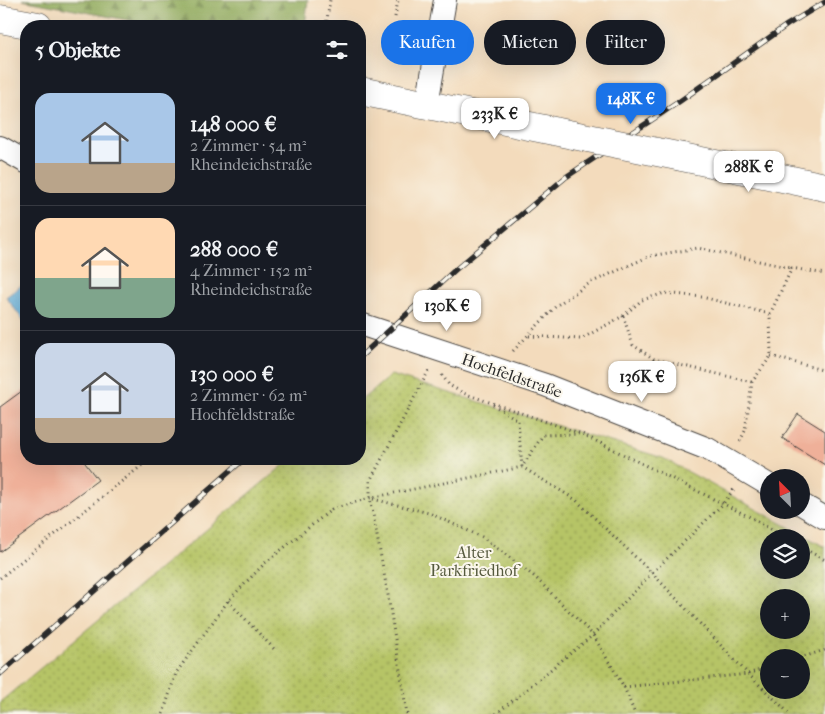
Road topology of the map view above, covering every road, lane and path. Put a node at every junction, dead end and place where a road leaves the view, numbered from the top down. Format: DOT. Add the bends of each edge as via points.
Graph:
graph roads {
  1 [pos="330,0"];
  2 [pos="398,0"];
  3 [pos="445,0"];
  4 [pos="395,17"];
  5 [pos="0,19"];
  6 [pos="327,20"];
  7 [pos="20,23"];
  8 [pos="366,91"];
  9 [pos="427,104"];
  10 [pos="0,147"];
  11 [pos="20,159"];
  12 [pos="825,187"];
  13 [pos="792,268"];
  14 [pos="825,274"];
  15 [pos="770,314"];
  16 [pos="623,316"];
  17 [pos="366,326"];
  18 [pos="771,356"];
  19 [pos="433,362"];
  20 [pos="825,372"];
  21 [pos="752,382"];
  22 [pos="449,385"];
  23 [pos="488,402"];
  24 [pos="582,434"];
  25 [pos="142,465"];
  26 [pos="522,467"];
  27 [pos="738,467"];
  28 [pos="760,480"];
  29 [pos="370,498"];
  30 [pos="723,504"];
  31 [pos="810,509"];
  32 [pos="825,518"];
  33 [pos="769,529"];
  34 [pos="810,552"];
  35 [pos="825,560"];
  36 [pos="652,573"];
  37 [pos="0,578"];
  38 [pos="228,601"];
  39 [pos="593,635"];
  40 [pos="825,650"];
  41 [pos="276,651"];
  42 [pos="810,655"];
  43 [pos="760,671"];
  44 [pos="748,674"];
  45 [pos="624,687"];
  46 [pos="163,714"];
  47 [pos="407,714"];
  48 [pos="496,714"];
  49 [pos="636,714"];
  50 [pos="790,714"];
  1 -- 6 [label="path"];
  2 -- 4 [label="path"];
  3 -- 9 [label="street"];
  5 -- 7 [label="main road"];
  8 -- 9 [label="main road"];
  9 -- 12 [label="main road, bridge"];
  10 -- 11 [label="street"];
  13 -- 14 [label="path"];
  13 -- 15 [label="path"];
  13 -- 16 [label="path" via="698,248 650,256 590,283 557,305 528,336 581,339"];
  15 -- 16 [label="path" via="702,297 665,293 642,300"];
  15 -- 18 [label="path"];
  16 -- 21 [label="path" via="632,345 654,359"];
  17 -- 27 [label="street, Hochfeldstraße" via="546,385 708,449"];
  18 -- 20 [label="path"];
  18 -- 21 [label="path"];
  19 -- 29 [label="path" via="370,481"];
  21 -- 27 [label="path"];
  22 -- 23 [label="path"];
  23 -- 24 [label="path"];
  23 -- 26 [label="path" via="518,420"];
  24 -- 26 [label="path" via="543,435"];
  24 -- 30 [label="path"];
  25 -- 37 [label="path"];
  26 -- 29 [label="path"];
  26 -- 36 [label="path" via="576,500"];
  27 -- 28 [label="street, Hochfeldstraße"];
  27 -- 30 [label="path"];
  29 -- 38 [label="path" via="332,509 265,563"];
  29 -- 39 [label="path" via="428,513 482,537 535,577"];
  29 -- 47 [label="path"];
  30 -- 33 [label="path"];
  30 -- 36 [label="path"];
  31 -- 32 [label="street"];
  34 -- 35 [label="path"];
  36 -- 39 [label="path"];
  36 -- 44 [label="path"];
  38 -- 41 [label="path"];
  38 -- 46 [label="path" via="176,673"];
  39 -- 45 [label="path"];
  39 -- 48 [label="path"];
  40 -- 42 [label="path"];
  43 -- 44 [label="path"];
  44 -- 45 [label="path"];
  44 -- 50 [label="path"];
  45 -- 49 [label="path"];
}
